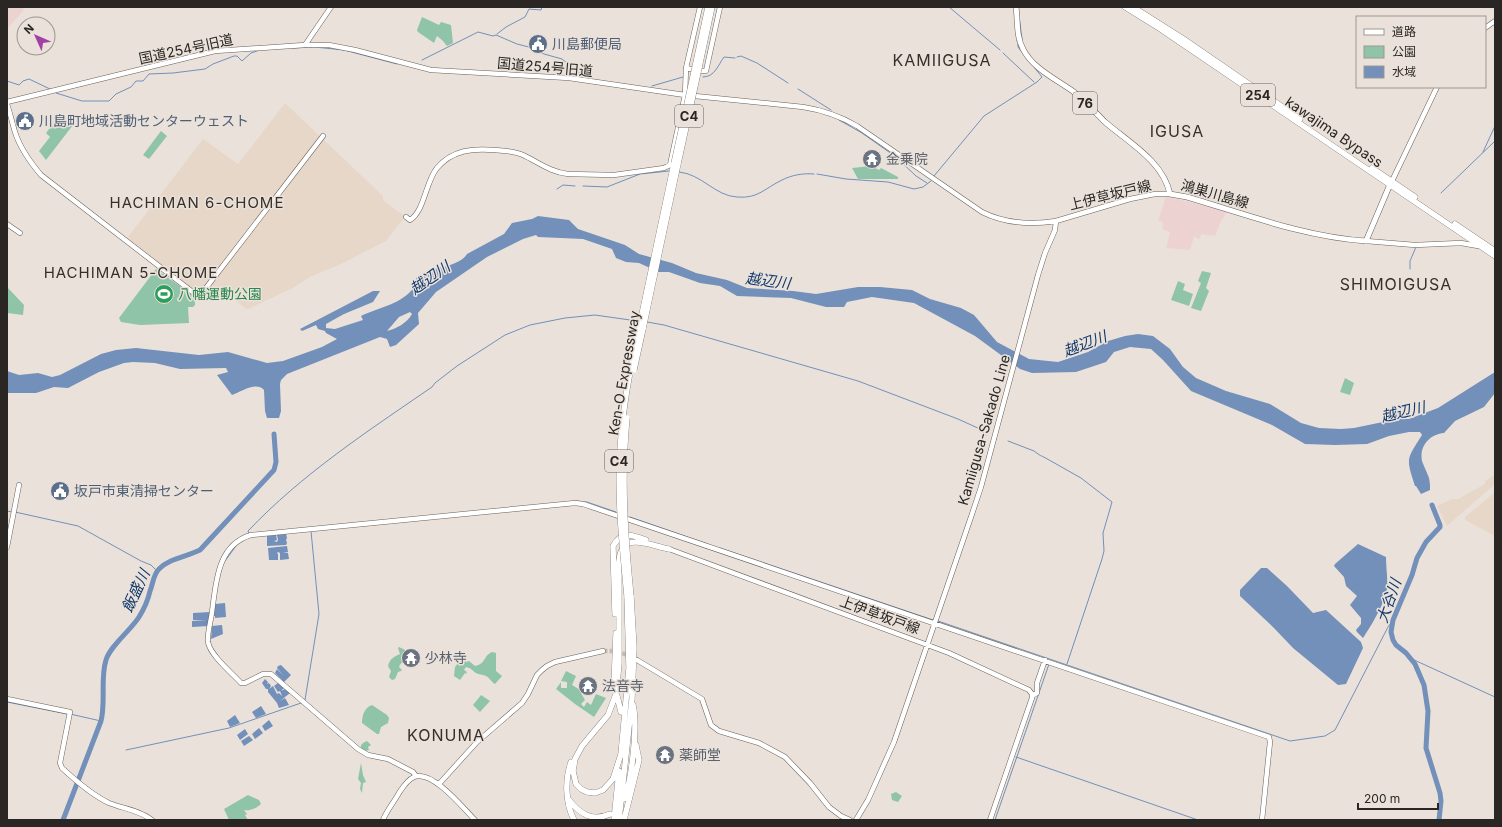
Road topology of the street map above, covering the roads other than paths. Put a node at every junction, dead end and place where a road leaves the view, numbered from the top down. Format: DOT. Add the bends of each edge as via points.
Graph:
graph roads {
  1 [pos="331,7"];
  2 [pos="700,7"];
  3 [pos="708,7"];
  4 [pos="712,7"];
  5 [pos="720,7"];
  6 [pos="1016,7"];
  7 [pos="1125,7"];
  8 [pos="1133,7"];
  9 [pos="1495,20"];
  10 [pos="707,21"];
  11 [pos="1486,27"];
  12 [pos="305,45"];
  13 [pos="686,68"];
  14 [pos="1437,88"];
  15 [pos="686,95"];
  16 [pos="7,103"];
  17 [pos="323,136"];
  18 [pos="1391,183"];
  19 [pos="1170,194"];
  20 [pos="406,217"];
  21 [pos="1056,220"];
  22 [pos="7,224"];
  23 [pos="20,233"];
  24 [pos="1366,240"];
  25 [pos="1482,247"];
  26 [pos="1495,251"];
  27 [pos="1495,256"];
  28 [pos="19,485"];
  29 [pos="7,547"];
  30 [pos="669,549"];
  31 [pos="629,596"];
  32 [pos="935,623"];
  33 [pos="928,645"];
  34 [pos="603,651"];
  35 [pos="637,660"];
  36 [pos="1045,660"];
  37 [pos="616,694"];
  38 [pos="1032,696"];
  39 [pos="7,699"];
  40 [pos="632,699"];
  41 [pos="621,712"];
  42 [pos="636,745"];
  43 [pos="622,751"];
  44 [pos="416,776"];
  45 [pos="439,784"];
  46 [pos="568,799"];
  47 [pos="624,799"];
  48 [pos="610,814"];
  49 [pos="150,819"];
  50 [pos="383,820"];
  51 [pos="475,820"];
  52 [pos="574,820"];
  53 [pos="614,820"];
  54 [pos="619,820"];
  55 [pos="624,820"];
  56 [pos="850,820"];
  57 [pos="856,820"];
  58 [pos="990,820"];
  59 [pos="1262,820"];
  1 -- 12 [label="street"];
  2 -- 13 [label="street"];
  3 -- 10 [label="highway, Ken-O Expressway / C4"];
  4 -- 10 [label="highway, Ken-O Expressway / C4"];
  5 -- 13 [label="street" via="706,71"];
  6 -- 19 [label="main road, 鴻巣川島線 / 76" via="1020,40 1026,54 1043,71 1074,93 1114,130 1143,152 1166,182"];
  7 -- 18 [label="highway, kawajima Bypass / 254"];
  8 -- 18 [label="highway, kawajima Bypass / 254" via="1182,38"];
  9 -- 11 [label="street"];
  10 -- 31 [label="highway, Ken-O Expressway / C4, bridge" via="626,393 619,482 621,528"];
  12 -- 15 [label="street, 国道254号旧道" via="329,45 355,50 431,70 569,78"];
  12 -- 16 [label="street, 国道254号旧道" via="215,51"];
  13 -- 15 [label="street"];
  14 -- 18 [label="street"];
  15 -- 20 [label="street" via="668,166 614,175 568,174 545,168 516,153 466,150 451,156 437,168 414,217 410,220"];
  15 -- 21 [label="street, 国道254号旧道" via="809,108 832,114 857,126 988,215 1024,223"];
  16 -- 17 [label="street" via="22,148 41,175 199,297"];
  18 -- 24 [label="main road"];
  18 -- 25 [label="highway, kawajima Bypass / 254"];
  18 -- 26 [label="highway, kawajima Bypass / 254"];
  19 -- 21 [label="street, 上伊草坂戸線" via="1130,199"];
  19 -- 24 [label="main road, 鴻巣川島線" via="1312,234"];
  21 -- 32 [label="street, Kamiigusa-Sakado Line" via="1055,230 1034,290 981,487"];
  22 -- 23 [label="street"];
  24 -- 25 [label="street" via="1416,245 1461,243"];
  25 -- 27 [label="highway, kawajima Bypass / 254"];
  28 -- 29 [label="street"];
  30 -- 33 [label="street, 上伊草坂戸線"];
  30 -- 37 [label="highway" via="634,542 625,546 620,554 619,664"];
  30 -- 46 [label="highway" via="631,535 623,536 616,541 613,696 606,714 580,745 573,758 567,777"];
  31 -- 40 [label="highway, Ken-O Expressway / C4" via="634,648"];
  31 -- 43 [label="highway, Ken-O Expressway / C4" via="629,668"];
  32 -- 33 [label="street, Kamiigusa-Sakado Line"];
  32 -- 36 [label="street"];
  32 -- 44 [label="street" via="575,503 251,535 239,540 221,563 217,574 208,643 218,659 241,682 245,683 263,674 271,674 358,749 368,755 388,759"];
  33 -- 38 [label="street" via="1011,680 1029,690"];
  33 -- 57 [label="street, 上伊草坂戸線" via="894,742 868,800"];
  34 -- 45 [label="street" via="555,662 542,670 522,703 477,742"];
  35 -- 56 [label="street" via="702,699 712,725 719,731 761,744 785,757 829,807"];
  36 -- 38 [label="street" via="1037,683 1037,693"];
  36 -- 59 [label="street" via="1269,737"];
  37 -- 41 [label="highway"];
  37 -- 43 [label="highway" via="608,715 582,746 575,759 573,771 576,784 587,792 603,790 613,779"];
  38 -- 58 [label="street"];
  39 -- 49 [label="street" via="70,712 60,763 62,768 82,786 109,803 139,812"];
  40 -- 47 [label="highway" via="636,726 628,787"];
  40 -- 54 [label="highway, Ken-O Expressway / C4"];
  42 -- 55 [label="highway" via="639,760"];
  43 -- 53 [label="highway, Ken-O Expressway / C4"];
  44 -- 45 [label="street"];
  44 -- 50 [label="street" via="404,786"];
  45 -- 51 [label="street"];
  46 -- 48 [label="highway" via="579,812 587,816 597,818"];
  46 -- 52 [label="highway"];
}
